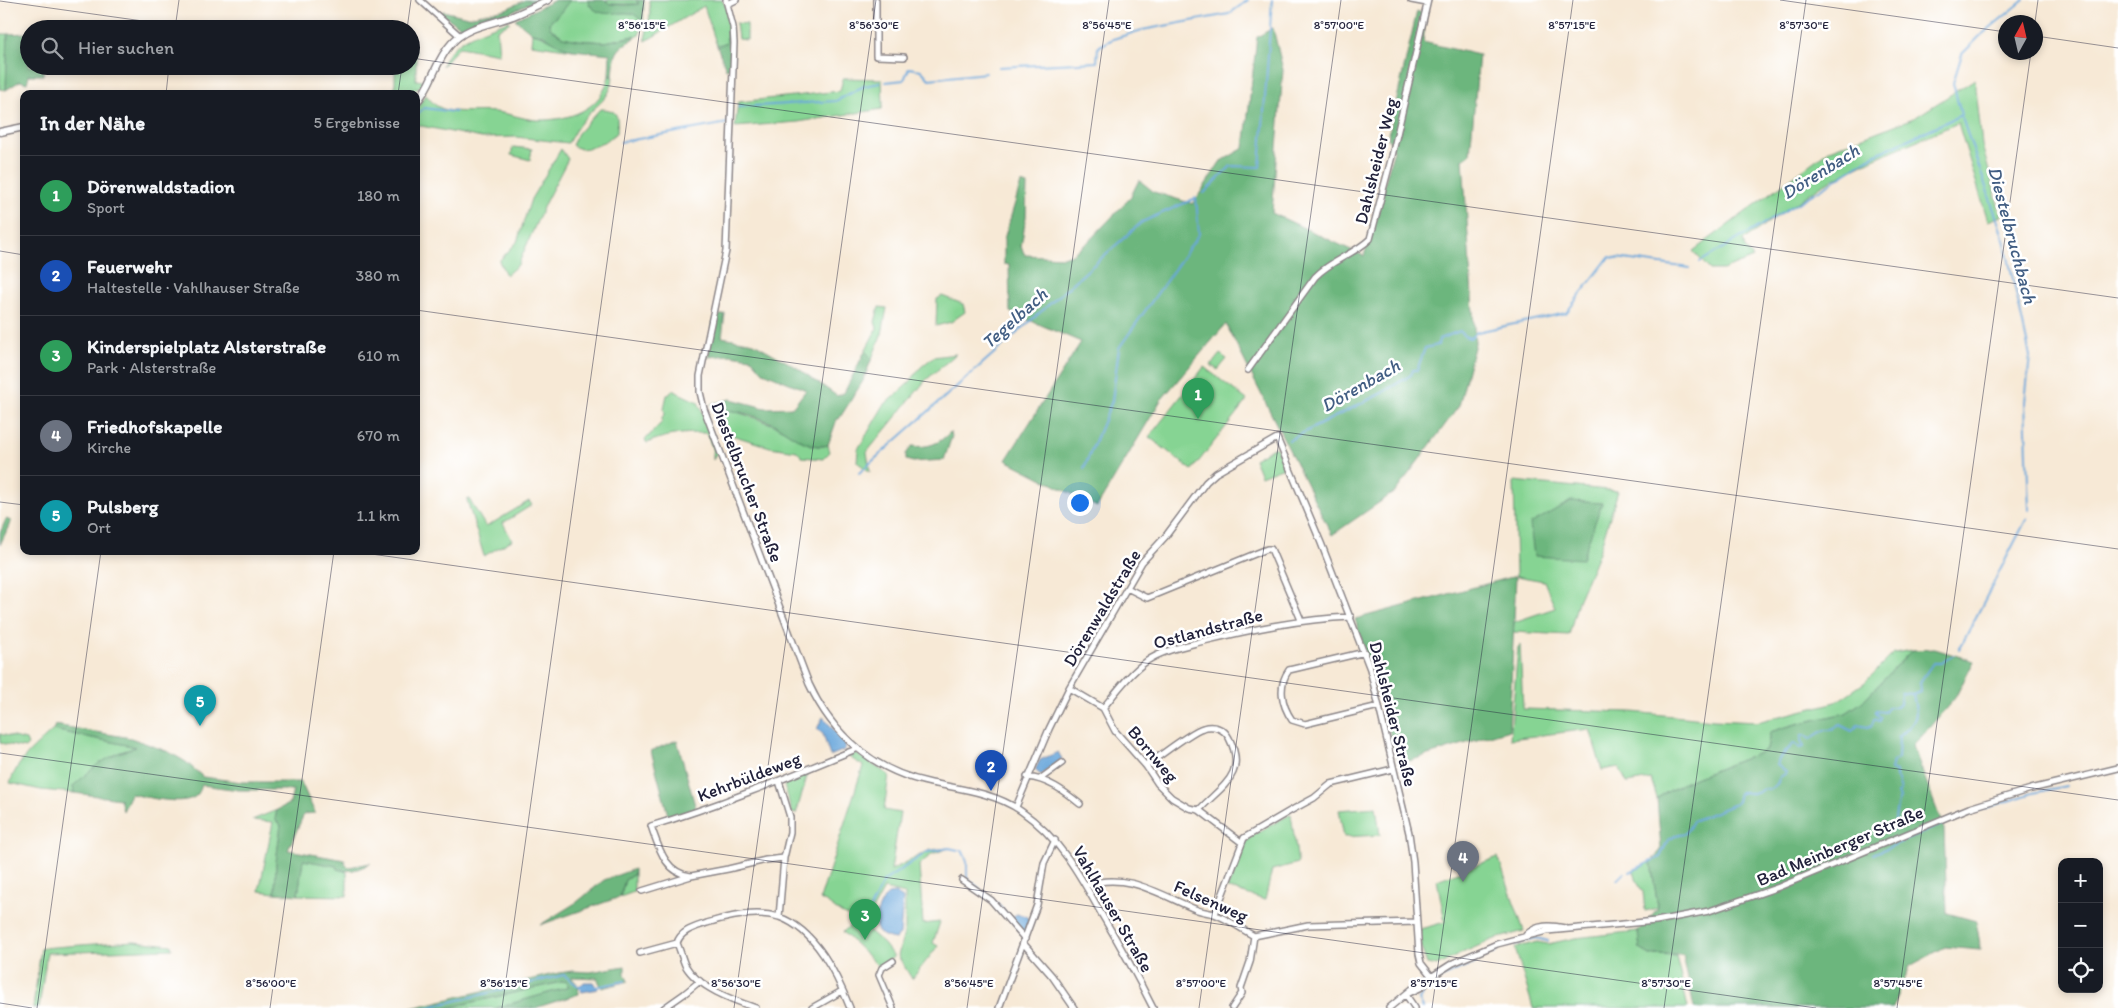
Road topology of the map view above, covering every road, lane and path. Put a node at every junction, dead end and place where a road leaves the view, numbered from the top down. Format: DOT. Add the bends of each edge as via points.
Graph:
graph roads {
  1 [pos="420,0"];
  2 [pos="548,0"];
  3 [pos="736,0"];
  4 [pos="876,0"];
  5 [pos="1411,0"];
  6 [pos="1428,1"];
  7 [pos="727,2"];
  8 [pos="460,36"];
  9 [pos="904,57"];
  10 [pos="420,98"];
  11 [pos="20,128"];
  12 [pos="0,132"];
  13 [pos="1248,370"];
  14 [pos="1277,438"];
  15 [pos="1127,588"];
  16 [pos="1351,617"];
  17 [pos="1302,620"];
  18 [pos="1365,652"];
  19 [pos="1070,688"];
  20 [pos="1379,706"];
  21 [pos="1103,708"];
  22 [pos="832,724"];
  23 [pos="856,749"];
  24 [pos="1062,763"];
  25 [pos="1146,766"];
  26 [pos="2118,768"];
  27 [pos="1394,769"];
  28 [pos="1027,777"];
  29 [pos="1040,779"];
  30 [pos="779,781"];
  31 [pos="1080,804"];
  32 [pos="1016,807"];
  33 [pos="1199,810"];
  34 [pos="1055,840"];
  35 [pos="1241,842"];
  36 [pos="784,858"];
  37 [pos="691,876"];
  38 [pos="962,880"];
  39 [pos="1086,886"];
  40 [pos="642,891"];
  41 [pos="1215,914"];
  42 [pos="779,917"];
  43 [pos="1417,922"];
  44 [pos="1254,936"];
  45 [pos="1024,941"];
  46 [pos="677,943"];
  47 [pos="640,954"];
  48 [pos="893,961"];
  49 [pos="1432,977"];
  50 [pos="700,981"];
  51 [pos="842,991"];
  52 [pos="1407,994"];
  53 [pos="664,1008"];
  54 [pos="755,1008"];
  55 [pos="812,1008"];
  56 [pos="850,1008"];
  57 [pos="893,1008"];
  58 [pos="999,1008"];
  59 [pos="1074,1008"];
  60 [pos="1153,1008"];
  61 [pos="1232,1008"];
  62 [pos="1389,1008"];
  63 [pos="1415,1008"];
  1 -- 8 [label="street"];
  2 -- 8 [label="main road"];
  3 -- 7 [label="street"];
  4 -- 9 [label="street" via="876,56"];
  5 -- 6 [label="street"];
  6 -- 13 [label="street, Dahlsheider Weg" via="1370,239 1324,266"];
  7 -- 22 [label="street, Diestelbrucher Straße" via="734,27 734,43 726,251 700,376 700,392 809,684"];
  8 -- 10 [label="main road" via="447,48"];
  11 -- 12 [label="main road"];
  14 -- 15 [label="street, Dörenwaldstraße" via="1206,482 1142,562"];
  14 -- 16 [label="street, Dahlsheider Straße"];
  15 -- 17 [label="street" via="1147,598 1267,549 1271,550"];
  15 -- 19 [label="street, Dörenwaldstraße"];
  16 -- 17 [label="street, Ostlandstraße"];
  16 -- 18 [label="street, Dahlsheider Straße"];
  17 -- 21 [label="street, Ostlandstraße" via="1226,636 1155,656 1135,671"];
  18 -- 20 [label="street, Dahlsheider Straße"];
  18 -- 20 [label="street" via="1289,670 1282,684 1285,707 1292,720 1305,724"];
  19 -- 21 [label="street"];
  19 -- 28 [label="street, Dörenwaldstraße"];
  20 -- 27 [label="street, Dahlsheider Straße"];
  21 -- 25 [label="street, Bornweg" via="1115,731"];
  22 -- 23 [label="street, Vahlhauser Straße"];
  23 -- 30 [label="street, Kehrbüldeweg"];
  23 -- 32 [label="street, Vahlhauser Straße" via="898,774 984,794"];
  24 -- 29 [label="street"];
  25 -- 33 [label="street, Bornweg" via="1172,798"];
  25 -- 33 [label="street" via="1201,728 1214,727 1226,732 1233,746 1237,764 1235,772"];
  26 -- 49 [label="street, Bad Meinberger Straße" via="1970,808 1779,887 1709,911 1656,921 1547,930 1486,947"];
  27 -- 35 [label="street" via="1331,784 1314,798"];
  27 -- 43 [label="street, Dahlsheider Straße" via="1409,833"];
  28 -- 29 [label="street"];
  28 -- 32 [label="street, Dörenwaldstraße"];
  29 -- 31 [label="street"];
  30 -- 36 [label="street" via="790,817"];
  30 -- 37 [label="street, Kehrbüldeweg" via="651,826 662,857 681,875"];
  32 -- 34 [label="street, Vahlhauser Straße"];
  33 -- 35 [label="street, Bornweg"];
  34 -- 39 [label="street, Vahlhauser Straße"];
  34 -- 45 [label="street" via="1044,863 1037,905"];
  35 -- 41 [label="street"];
  36 -- 37 [label="street"];
  36 -- 42 [label="street"];
  37 -- 40 [label="street"];
  38 -- 45 [label="street" via="990,900"];
  39 -- 41 [label="street, Felsenweg" via="1098,881 1129,882"];
  39 -- 60 [label="street, Vahlhauser Straße"];
  41 -- 44 [label="street, Felsenweg"];
  42 -- 46 [label="street" via="750,914 717,920 686,931 679,936"];
  42 -- 51 [label="street" via="800,930 815,945 825,957"];
  43 -- 44 [label="street, Felsenweg" via="1308,925"];
  43 -- 49 [label="street, Dahlsheider Straße" via="1421,963"];
  44 -- 61 [label="street" via="1242,993"];
  45 -- 58 [label="street"];
  45 -- 59 [label="street"];
  46 -- 47 [label="street"];
  46 -- 50 [label="street" via="686,966"];
  48 -- 57 [label="street" via="882,968 879,975"];
  49 -- 52 [label="street, Bad Meinberger Straße" via="1422,987"];
  50 -- 53 [label="street"];
  50 -- 54 [label="street"];
  51 -- 55 [label="street"];
  51 -- 56 [label="street"];
  52 -- 62 [label="street, Bad Meinberger Straße"];
  52 -- 63 [label="street"];
}
